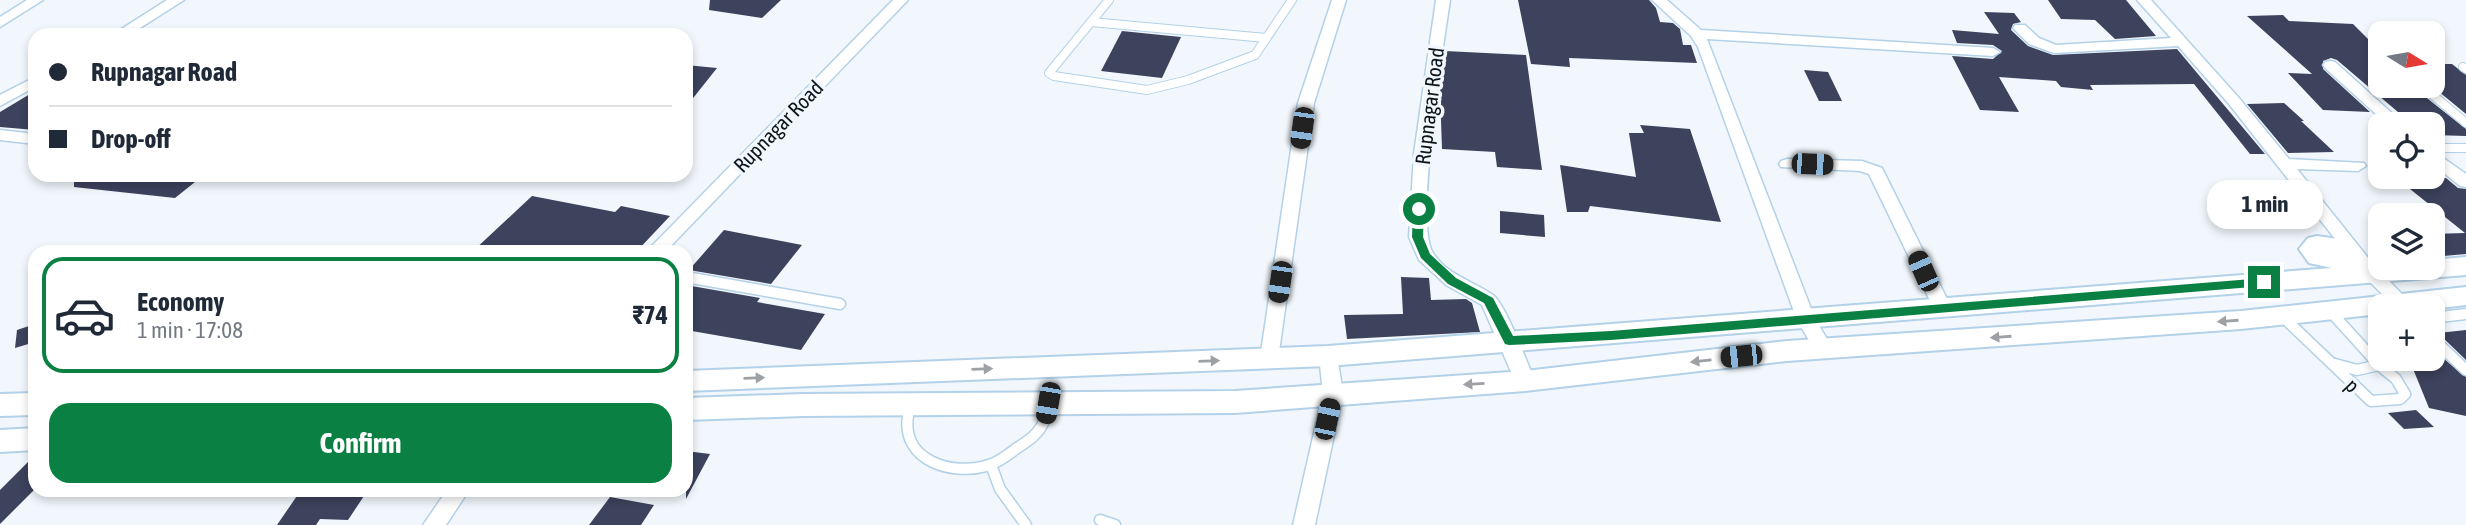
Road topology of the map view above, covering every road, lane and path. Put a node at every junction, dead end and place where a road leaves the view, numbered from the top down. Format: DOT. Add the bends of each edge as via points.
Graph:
graph roads {
  1 [pos="36,0"];
  2 [pos="177,0"];
  3 [pos="901,0"];
  4 [pos="1109,0"];
  5 [pos="1292,0"];
  6 [pos="1339,0"];
  7 [pos="1443,0"];
  8 [pos="1659,0"];
  9 [pos="2144,0"];
  10 [pos="1091,22"];
  11 [pos="0,23"];
  12 [pos="131,28"];
  13 [pos="2020,28"];
  14 [pos="1697,34"];
  15 [pos="1266,38"];
  16 [pos="2182,42"];
  17 [pos="1993,52"];
  18 [pos="2330,65"];
  19 [pos="28,85"];
  20 [pos="2437,98"];
  21 [pos="0,101"];
  22 [pos="2383,112"];
  23 [pos="2466,123"];
  24 [pos="0,135"];
  25 [pos="28,138"];
  26 [pos="2466,148"];
  27 [pos="2445,151"];
  28 [pos="2445,160"];
  29 [pos="1787,163"];
  30 [pos="2286,164"];
  31 [pos="2358,166"];
  32 [pos="2466,182"];
  33 [pos="662,245"];
  34 [pos="2466,266"];
  35 [pos="2445,268"];
  36 [pos="2368,269"];
  37 [pos="2368,273"];
  38 [pos="693,278"];
  39 [pos="2378,280"];
  40 [pos="2392,294"];
  41 [pos="2466,296"];
  42 [pos="2445,298"];
  43 [pos="840,304"];
  44 [pos="2368,306"];
  45 [pos="1942,309"];
  46 [pos="2328,309"];
  47 [pos="2466,314"];
  48 [pos="2281,315"];
  49 [pos="2445,316"];
  50 [pos="1806,320"];
  51 [pos="1509,341"];
  52 [pos="1824,349"];
  53 [pos="2445,350"];
  54 [pos="2368,353"];
  55 [pos="1328,356"];
  56 [pos="1269,359"];
  57 [pos="2328,360"];
  58 [pos="2368,369"];
  59 [pos="2466,370"];
  60 [pos="2385,371"];
  61 [pos="693,380"];
  62 [pos="1525,381"];
  63 [pos="1333,393"];
  64 [pos="1048,403"];
  65 [pos="28,404"];
  66 [pos="0,405"];
  67 [pos="693,409"];
  68 [pos="908,416"];
  69 [pos="28,439"];
  70 [pos="0,441"];
  71 [pos="991,465"];
  72 [pos="454,497"];
  73 [pos="1100,520"];
  74 [pos="434,525"];
  75 [pos="1026,525"];
  76 [pos="1115,525"];
  77 [pos="1304,525"];
  1 -- 11 [label="street"];
  2 -- 12 [label="street"];
  3 -- 33 [label="street, Rupnagar Road"];
  4 -- 10 [label="lane"];
  5 -- 15 [label="lane"];
  6 -- 56 [label="street" via="1306,103"];
  7 -- 51 [label="street, Rupnagar Road" via="1422,154 1418,237 1425,256 1452,281 1489,301"];
  8 -- 14 [label="street"];
  9 -- 16 [label="street"];
  10 -- 15 [label="lane"];
  10 -- 15 [label="lane" via="1049,72 1054,76 1147,90 1164,87 1255,55"];
  13 -- 16 [label="street" via="2054,49"];
  14 -- 17 [label="street"];
  14 -- 50 [label="street"];
  16 -- 30 [label="street"];
  18 -- 22 [label="street"];
  19 -- 21 [label="street"];
  20 -- 23 [label="lane"];
  24 -- 25 [label="street"];
  26 -- 27 [label="lane"];
  28 -- 32 [label="street"];
  29 -- 45 [label="street" via="1876,170"];
  30 -- 31 [label="street"];
  30 -- 36 [label="street"];
  34 -- 35 [label="main road"];
  37 -- 45 [label="main road"];
  38 -- 43 [label="lane"];
  39 -- 40 [label="street"];
  41 -- 42 [label="main road"];
  44 -- 46 [label="main road"];
  45 -- 50 [label="main road"];
  46 -- 48 [label="main road"];
  46 -- 54 [label="lane"];
  47 -- 49 [label="lane"];
  48 -- 52 [label="main road, one-way"];
  48 -- 57 [label="lane, p"];
  50 -- 51 [label="main road"];
  50 -- 52 [label="street"];
  51 -- 55 [label="main road"];
  51 -- 62 [label="street, Rupnagar Road"];
  52 -- 62 [label="main road, one-way"];
  53 -- 59 [label="lane"];
  55 -- 56 [label="main road"];
  55 -- 63 [label="street"];
  61 -- 56 [label="main road, one-way"];
  57 -- 58 [label="lane" via="2343,369"];
  57 -- 60 [label="lane, p" via="2371,401 2400,399 2405,394"];
  62 -- 63 [label="main road, one-way"];
  63 -- 64 [label="main road" via="1236,402"];
  63 -- 77 [label="street"];
  64 -- 67 [label="main road"];
  64 -- 71 [label="lane" via="1044,422 1033,438"];
  65 -- 66 [label="main road"];
  68 -- 71 [label="lane" via="906,429 926,461 947,468"];
  69 -- 70 [label="main road"];
  71 -- 75 [label="lane" via="1003,495 1024,516"];
  72 -- 74 [label="street"];
  73 -- 76 [label="lane"];
}
